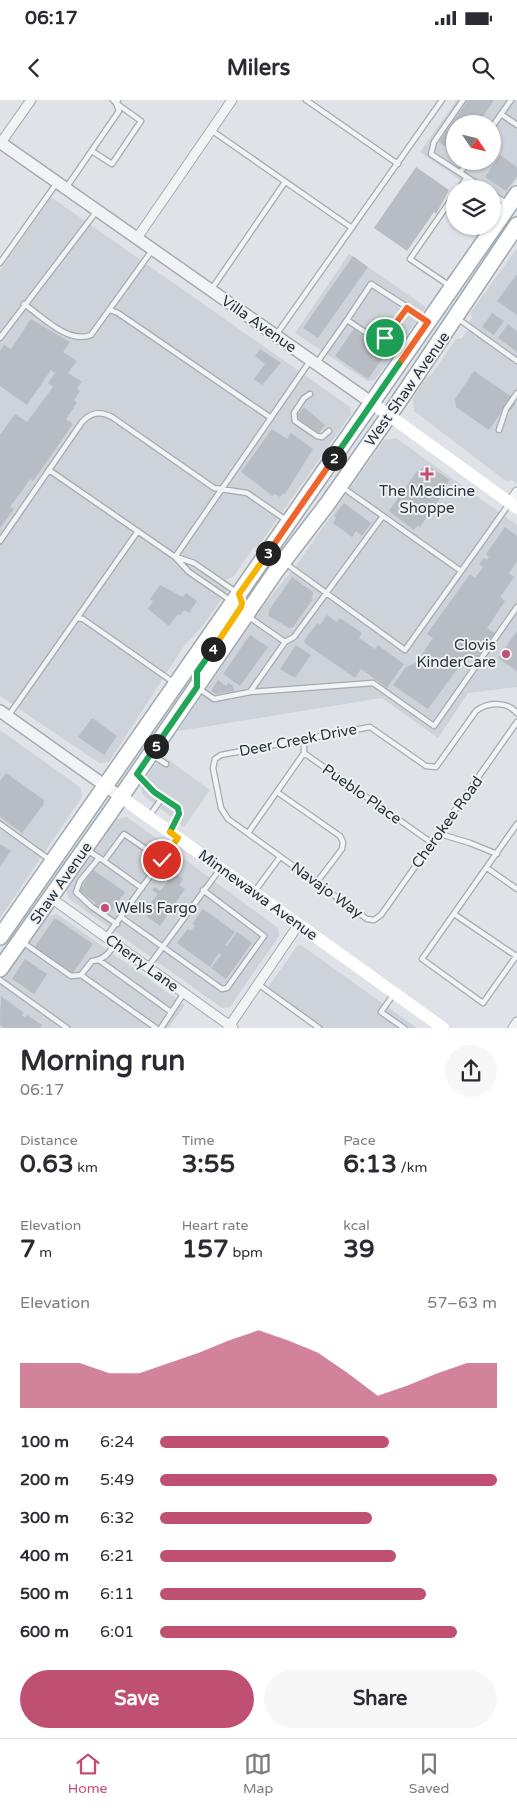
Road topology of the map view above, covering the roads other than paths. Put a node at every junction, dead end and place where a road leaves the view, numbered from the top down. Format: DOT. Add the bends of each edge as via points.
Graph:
graph roads {
  1 [pos="31,100"];
  2 [pos="232,100"];
  3 [pos="306,100"];
  4 [pos="442,100"];
  5 [pos="463,100"];
  6 [pos="511,100"];
  7 [pos="116,101"];
  8 [pos="501,114"];
  9 [pos="517,125"];
  10 [pos="211,130"];
  11 [pos="0,143"];
  12 [pos="92,151"];
  13 [pos="398,164"];
  14 [pos="462,170"];
  15 [pos="460,173"];
  16 [pos="467,177"];
  17 [pos="465,180"];
  18 [pos="472,180"];
  19 [pos="285,182"];
  20 [pos="61,186"];
  21 [pos="501,198"];
  22 [pos="514,203"];
  23 [pos="446,207"];
  24 [pos="97,211"];
  25 [pos="517,219"];
  26 [pos="517,225"];
  27 [pos="352,228"];
  28 [pos="137,238"];
  29 [pos="153,249"];
  30 [pos="0,263"];
  31 [pos="452,287"];
  32 [pos="210,290"];
  33 [pos="24,304"];
  34 [pos="407,308"];
  35 [pos="110,310"];
  36 [pos="457,318"];
  37 [pos="346,320"];
  38 [pos="428,322"];
  39 [pos="276,336"];
  40 [pos="0,338"];
  41 [pos="517,361"];
  42 [pos="314,362"];
  43 [pos="517,393"];
  44 [pos="310,394"];
  45 [pos="372,402"];
  46 [pos="389,416"];
  47 [pos="271,418"];
  48 [pos="499,430"];
  49 [pos="329,431"];
  50 [pos="49,470"];
  51 [pos="340,486"];
  52 [pos="221,490"];
  53 [pos="515,501"];
  54 [pos="384,516"];
  55 [pos="290,522"];
  56 [pos="138,531"];
  57 [pos="0,541"];
  58 [pos="175,557"];
  59 [pos="283,561"];
  60 [pos="462,570"];
  61 [pos="326,592"];
  62 [pos="236,598"];
  63 [pos="256,600"];
  64 [pos="517,607"];
  65 [pos="246,614"];
  66 [pos="77,618"];
  67 [pos="285,642"];
  68 [pos="175,683"];
  69 [pos="197,687"];
  70 [pos="250,692"];
  71 [pos="517,713"];
  72 [pos="4,714"];
  73 [pos="517,722"];
  74 [pos="304,740"];
  75 [pos="304,753"];
  76 [pos="151,754"];
  77 [pos="214,758"];
  78 [pos="166,764"];
  79 [pos="137,774"];
  80 [pos="104,785"];
  81 [pos="277,792"];
  82 [pos="121,797"];
  83 [pos="162,798"];
  84 [pos="148,817"];
  85 [pos="0,824"];
  86 [pos="517,824"];
  87 [pos="248,833"];
  88 [pos="173,834"];
  89 [pos="440,834"];
  90 [pos="432,843"];
  91 [pos="85,849"];
  92 [pos="497,854"];
  93 [pos="280,857"];
  94 [pos="102,860"];
  95 [pos="162,860"];
  96 [pos="51,861"];
  97 [pos="221,868"];
  98 [pos="487,868"];
  99 [pos="317,882"];
  100 [pos="142,888"];
  101 [pos="517,889"];
  102 [pos="203,890"];
  103 [pos="254,892"];
  104 [pos="51,898"];
  105 [pos="454,914"];
  106 [pos="121,917"];
  107 [pos="374,920"];
  108 [pos="117,924"];
  109 [pos="299,924"];
  110 [pos="0,937"];
  111 [pos="106,937"];
  112 [pos="20,940"];
  113 [pos="115,944"];
  114 [pos="162,946"];
  115 [pos="517,956"];
  116 [pos="99,960"];
  117 [pos="148,967"];
  118 [pos="0,969"];
  119 [pos="81,974"];
  120 [pos="0,980"];
  121 [pos="258,984"];
  122 [pos="184,993"];
  123 [pos="394,993"];
  124 [pos="171,1012"];
  125 [pos="517,1022"];
  126 [pos="230,1027"];
  127 [pos="67,1028"];
  128 [pos="156,1028"];
  129 [pos="160,1028"];
  130 [pos="319,1028"];
  131 [pos="404,1028"];
  132 [pos="443,1028"];
  133 [pos="513,1028"];
  1 -- 11 [label="street"];
  2 -- 10 [label="street"];
  3 -- 13 [label="lane"];
  4 -- 13 [label="lane"];
  5 -- 15 [label="lane" via="434,142 431,154"];
  6 -- 8 [label="lane"];
  7 -- 12 [label="lane" via="119,111"];
  7 -- 12 [label="lane" via="141,121 112,164"];
  8 -- 9 [label="lane"];
  10 -- 19 [label="lane"];
  10 -- 28 [label="street"];
  11 -- 20 [label="street, Villa Avenue"];
  12 -- 20 [label="lane"];
  13 -- 27 [label="lane"];
  14 -- 15 [label="lane"];
  15 -- 16 [label="lane"];
  16 -- 17 [label="lane"];
  16 -- 18 [label="lane"];
  19 -- 27 [label="lane"];
  19 -- 32 [label="lane"];
  20 -- 24 [label="street, Villa Avenue"];
  20 -- 30 [label="lane"];
  21 -- 22 [label="lane"];
  22 -- 25 [label="main road"];
  22 -- 31 [label="main road, West Shaw Avenue"];
  23 -- 31 [label="lane" via="410,259"];
  24 -- 28 [label="street, Villa Avenue"];
  24 -- 33 [label="lane"];
  26 -- 36 [label="main road, West Shaw Avenue"];
  27 -- 39 [label="lane"];
  28 -- 29 [label="street, Villa Avenue"];
  29 -- 32 [label="street, Villa Avenue"];
  29 -- 35 [label="lane"];
  31 -- 38 [label="main road, West Shaw Avenue"];
  32 -- 39 [label="street, Villa Avenue"];
  33 -- 35 [label="lane" via="77,338 91,335"];
  33 -- 40 [label="lane"];
  34 -- 37 [label="lane" via="385,338 377,340"];
  34 -- 37 [label="lane" via="371,284"];
  34 -- 38 [label="lane"];
  35 -- 47 [label="lane"];
  36 -- 41 [label="lane"];
  36 -- 46 [label="main road, West Shaw Avenue"];
  37 -- 42 [label="lane"];
  38 -- 45 [label="main road, West Shaw Avenue"];
  39 -- 42 [label="street, Villa Avenue"];
  42 -- 45 [label="street, Villa Avenue"];
  42 -- 47 [label="lane"];
  43 -- 48 [label="lane" via="506,409"];
  44 -- 49 [label="lane" via="294,413 295,421 316,436 322,437"];
  45 -- 46 [label="main road, Villa Avenue"];
  45 -- 55 [label="main road, West Shaw Avenue"];
  46 -- 51 [label="main road, West Shaw Avenue"];
  46 -- 53 [label="main road, Villa Avenue"];
  47 -- 52 [label="lane"];
  50 -- 52 [label="lane" via="86,417 100,412"];
  50 -- 56 [label="lane"];
  50 -- 57 [label="lane"];
  51 -- 54 [label="lane"];
  51 -- 59 [label="main road, West Shaw Avenue"];
  52 -- 55 [label="lane" via="247,493"];
  52 -- 58 [label="lane"];
  53 -- 60 [label="lane"];
  54 -- 60 [label="lane"];
  54 -- 61 [label="lane" via="346,570 336,577"];
  55 -- 62 [label="main road, West Shaw Avenue"];
  55 -- 63 [label="main road" via="290,535 252,589"];
  56 -- 58 [label="lane"];
  56 -- 66 [label="lane"];
  58 -- 62 [label="lane" via="189,572"];
  58 -- 62 [label="lane" via="194,563"];
  59 -- 61 [label="lane"];
  59 -- 63 [label="main road, West Shaw Avenue"];
  60 -- 61 [label="lane" via="405,650"];
  61 -- 67 [label="lane" via="294,637"];
  62 -- 68 [label="main road, West Shaw Avenue"];
  62 -- 69 [label="main road" via="242,603 241,607 197,672"];
  63 -- 65 [label="main road, West Shaw Avenue"];
  64 -- 70 [label="lane" via="434,726 373,683"];
  65 -- 67 [label="lane"];
  65 -- 69 [label="main road, West Shaw Avenue"];
  66 -- 68 [label="lane" via="83,618"];
  66 -- 72 [label="lane"];
  67 -- 70 [label="lane"];
  68 -- 80 [label="main road, West Shaw Avenue"];
  69 -- 70 [label="lane" via="214,699"];
  69 -- 76 [label="main road, West Shaw Avenue"];
  71 -- 74 [label="lane, Deer Creek Drive" via="508,705 482,707 436,767 426,766 370,727"];
  72 -- 80 [label="street, Minnewawa Avenue"];
  73 -- 89 [label="lane, Cherokee Road"];
  74 -- 75 [label="lane"];
  74 -- 77 [label="lane, Deer Creek Drive"];
  75 -- 81 [label="lane"];
  75 -- 90 [label="lane, Pueblo Place"];
  76 -- 78 [label="lane"];
  76 -- 79 [label="main road, West Shaw Avenue"];
  77 -- 87 [label="lane, Navajo Way" via="212,768 221,808 228,819"];
  79 -- 82 [label="main road, West Shaw Avenue"];
  79 -- 83 [label="lane"];
  80 -- 82 [label="street, Minnewawa Avenue"];
  80 -- 96 [label="main road, Shaw Avenue"];
  81 -- 87 [label="lane"];
  81 -- 99 [label="lane" via="344,842"];
  82 -- 84 [label="main road, Minnewawa Avenue"];
  82 -- 91 [label="main road, Shaw Avenue"];
  83 -- 84 [label="lane"];
  83 -- 88 [label="lane" via="178,808"];
  84 -- 88 [label="main road, Minnewawa Avenue"];
  85 -- 96 [label="lane"];
  86 -- 92 [label="lane"];
  87 -- 93 [label="lane, Navajo Way"];
  88 -- 95 [label="lane"];
  88 -- 97 [label="main road, Minnewawa Avenue"];
  89 -- 90 [label="lane, Cherokee Road"];
  89 -- 92 [label="lane"];
  90 -- 107 [label="lane, Cherokee Road" via="381,915"];
  91 -- 94 [label="lane"];
  91 -- 104 [label="main road, Shaw Avenue"];
  92 -- 98 [label="lane"];
  93 -- 99 [label="lane, Navajo Way"];
  93 -- 103 [label="lane, Navajo Way"];
  94 -- 95 [label="lane" via="124,834"];
  94 -- 100 [label="lane"];
  94 -- 108 [label="lane" via="80,882 76,892"];
  95 -- 100 [label="lane"];
  96 -- 110 [label="main road, Shaw Avenue" via="6,921"];
  97 -- 102 [label="lane"];
  97 -- 103 [label="main road, Minnewawa Avenue"];
  98 -- 101 [label="lane"];
  98 -- 105 [label="lane"];
  99 -- 107 [label="lane, Navajo Way"];
  100 -- 106 [label="lane"];
  102 -- 114 [label="lane"];
  102 -- 114 [label="lane" via="264,936 227,988 222,989"];
  103 -- 109 [label="main road, Minnewawa Avenue"];
  104 -- 111 [label="street, Cherry Lane"];
  104 -- 112 [label="main road, Shaw Avenue"];
  105 -- 115 [label="lane"];
  105 -- 115 [label="lane" via="422,960 483,1003"];
  106 -- 108 [label="lane"];
  106 -- 114 [label="lane"];
  108 -- 111 [label="lane"];
  109 -- 121 [label="street"];
  109 -- 123 [label="main road, Minnewawa Avenue"];
  111 -- 113 [label="street, Cherry Lane"];
  112 -- 118 [label="main road, Shaw Avenue"];
  112 -- 119 [label="lane" via="71,976"];
  113 -- 116 [label="lane"];
  113 -- 117 [label="street, Cherry Lane"];
  114 -- 117 [label="lane"];
  116 -- 119 [label="lane" via="92,961"];
  116 -- 124 [label="lane"];
  117 -- 122 [label="street, Cherry Lane"];
  119 -- 128 [label="lane"];
  120 -- 127 [label="lane"];
  121 -- 126 [label="street"];
  121 -- 130 [label="lane"];
  122 -- 124 [label="lane"];
  122 -- 126 [label="street, Cherry Lane"];
  123 -- 131 [label="lane" via="381,1012"];
  123 -- 132 [label="main road, Minnewawa Avenue"];
  124 -- 129 [label="lane"];
  125 -- 133 [label="street"];
}
